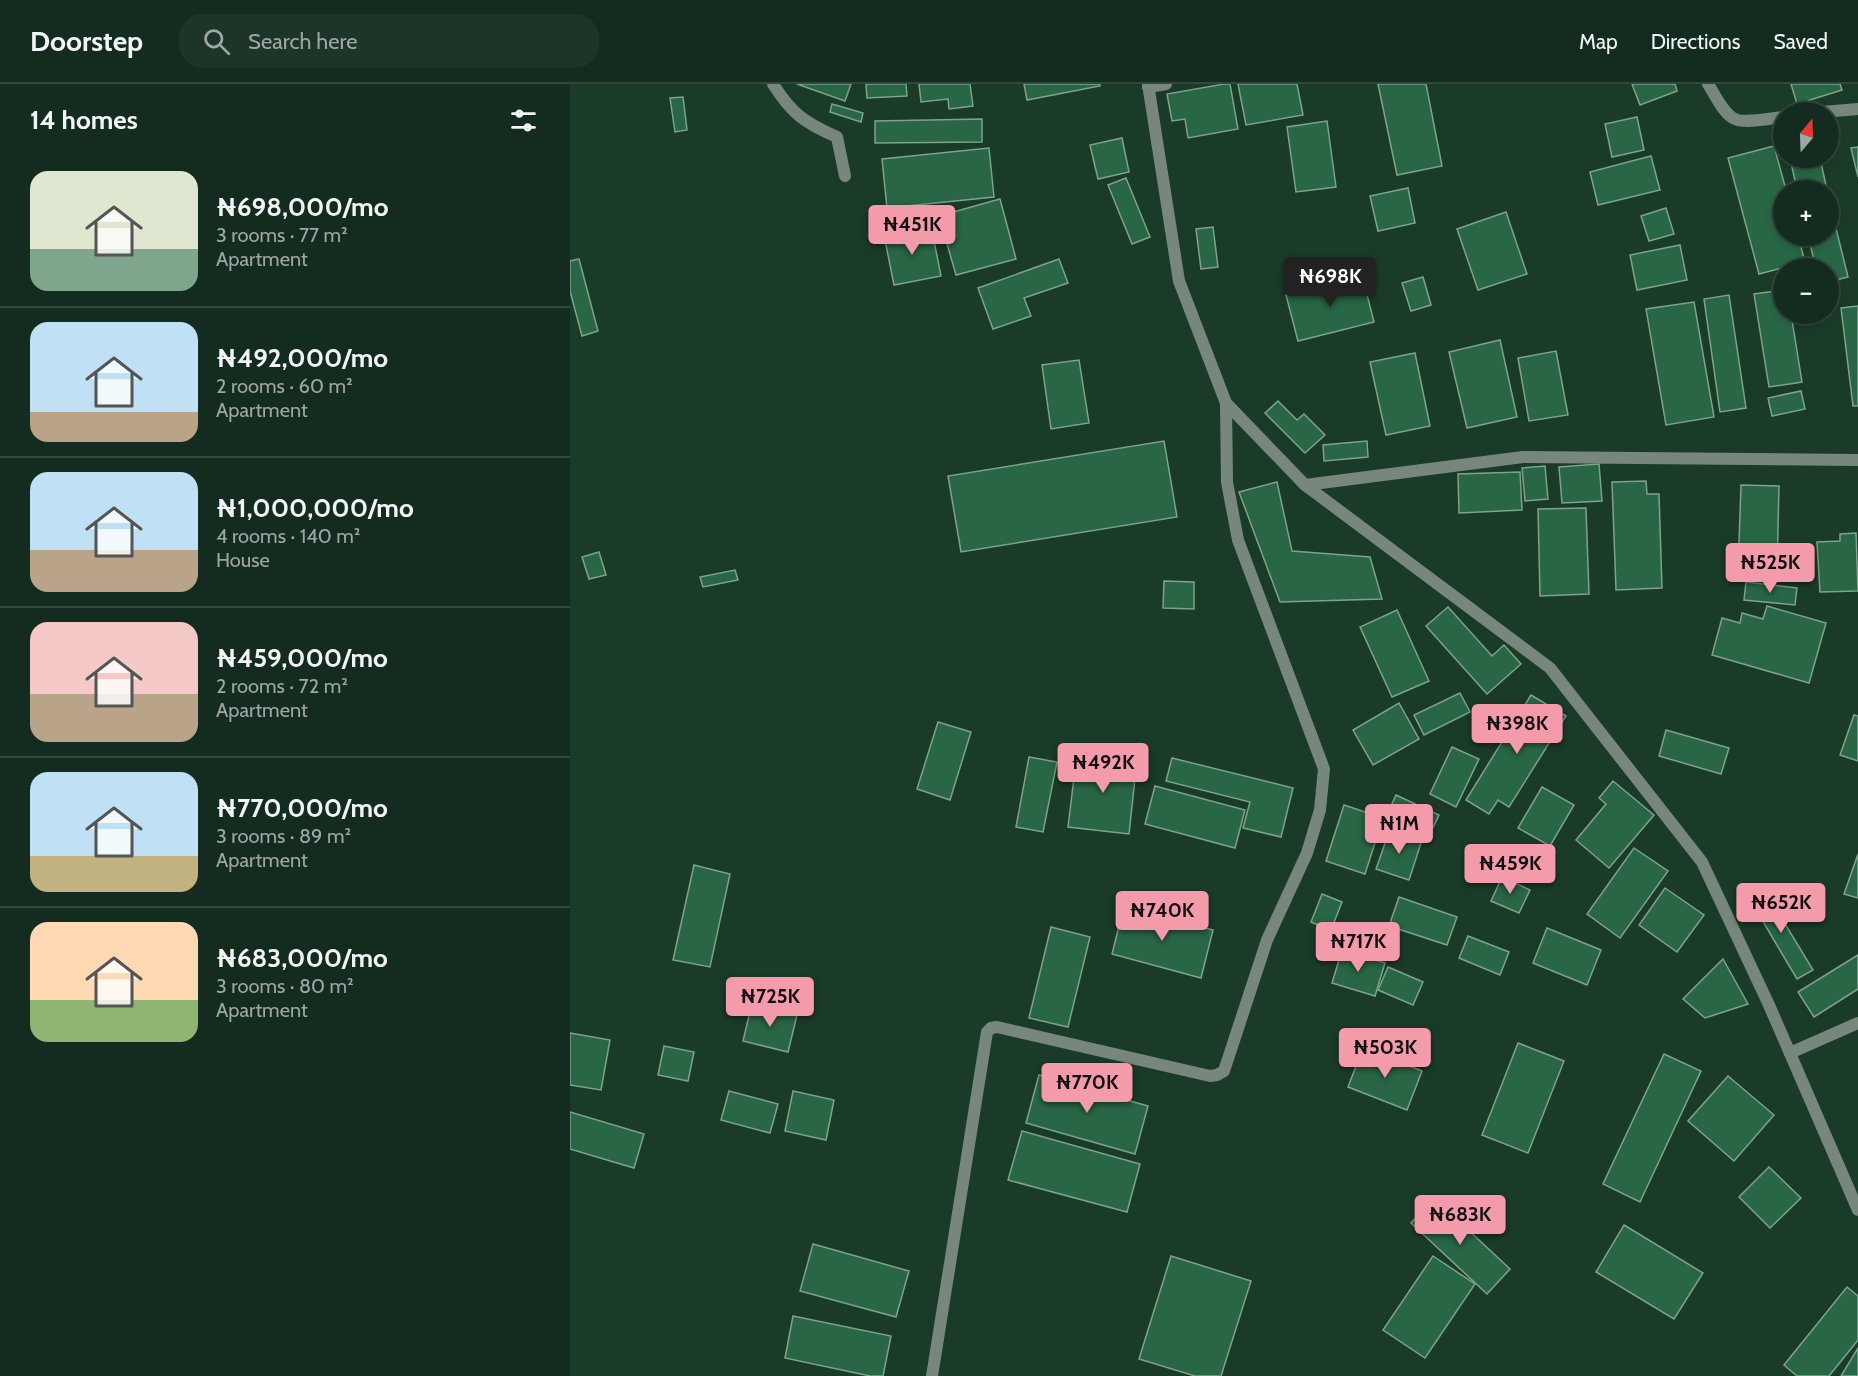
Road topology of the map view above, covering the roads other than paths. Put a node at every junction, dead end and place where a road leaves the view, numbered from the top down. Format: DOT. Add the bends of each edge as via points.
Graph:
graph roads {
  1 [pos="773,84"];
  2 [pos="1166,84"];
  3 [pos="1708,84"];
  4 [pos="1148,85"];
  5 [pos="1858,109"];
  6 [pos="1839,111"];
  7 [pos="1773,118"];
  8 [pos="845,176"];
  9 [pos="1226,403"];
  10 [pos="1858,460"];
  11 [pos="1305,485"];
  12 [pos="1858,1023"];
  13 [pos="1790,1053"];
  14 [pos="1858,1210"];
  15 [pos="932,1376"];
  1 -- 8 [label="street" via="787,106 812,126 837,137"];
  2 -- 4 [label="street"];
  3 -- 7 [label="street" via="1734,119"];
  4 -- 9 [label="street" via="1179,281"];
  5 -- 6 [label="street"];
  9 -- 11 [label="street"];
  9 -- 15 [label="street" via="1227,482 1238,540 1323,769 1320,810 1307,853 1267,940 1224,1071 1210,1076 997,1027 987,1032"];
  10 -- 11 [label="street" via="1523,457"];
  11 -- 13 [label="street" via="1550,668 1702,862"];
  12 -- 13 [label="street"];
  13 -- 14 [label="street"];
}
